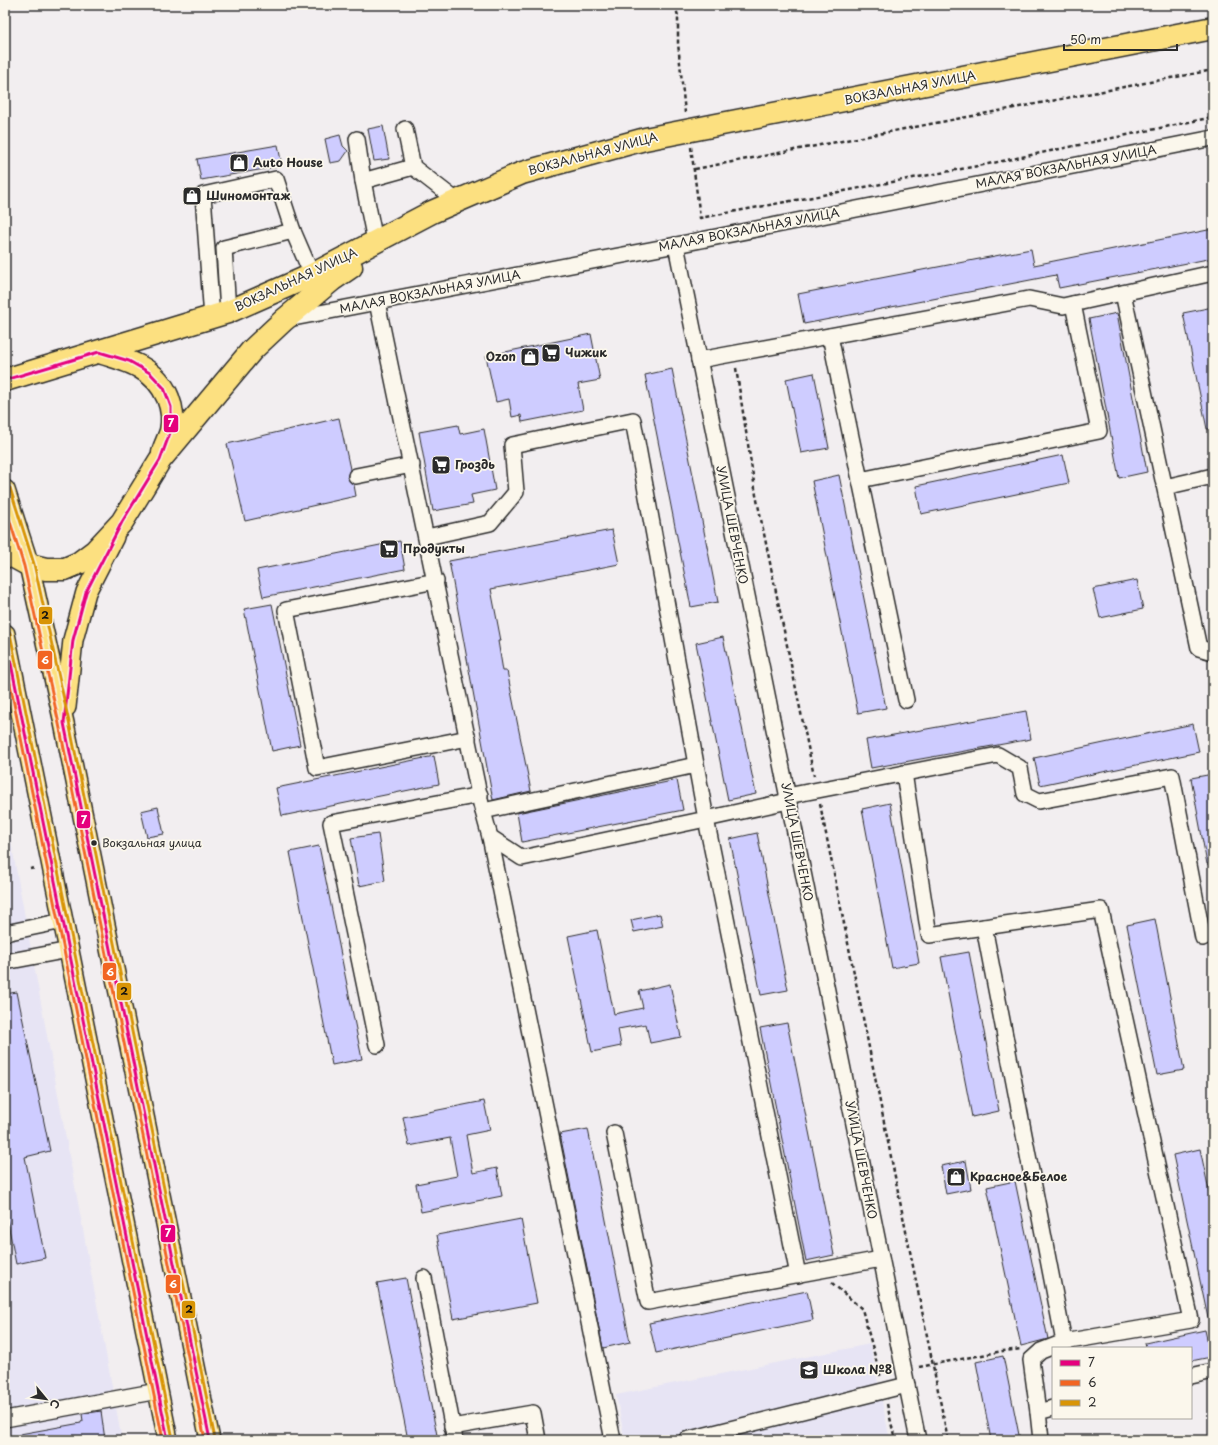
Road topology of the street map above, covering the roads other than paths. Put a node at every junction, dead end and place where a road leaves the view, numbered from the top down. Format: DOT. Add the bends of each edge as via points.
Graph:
graph roads {
  1 [pos="1213,28"];
  2 [pos="405,129"];
  3 [pos="1213,138"];
  4 [pos="357,139"];
  5 [pos="413,167"];
  6 [pos="363,181"];
  7 [pos="457,201"];
  8 [pos="432,212"];
  9 [pos="293,231"];
  10 [pos="375,241"];
  11 [pos="676,245"];
  12 [pos="1213,273"];
  13 [pos="312,275"];
  14 [pos="1124,293"];
  15 [pos="377,302"];
  16 [pos="1073,304"];
  17 [pos="220,315"];
  18 [pos="284,320"];
  19 [pos="830,336"];
  20 [pos="99,352"];
  21 [pos="699,360"];
  22 [pos="5,380"];
  23 [pos="160,460"];
  24 [pos="412,465"];
  25 [pos="356,476"];
  26 [pos="1213,476"];
  27 [pos="860,480"];
  28 [pos="1165,487"];
  29 [pos="5,490"];
  30 [pos="122,522"];
  31 [pos="427,537"];
  32 [pos="5,552"];
  33 [pos="29,564"];
  34 [pos="436,581"];
  35 [pos="5,634"];
  36 [pos="1213,652"];
  37 [pos="906,700"];
  38 [pos="64,723"];
  39 [pos="468,738"];
  40 [pos="696,764"];
  41 [pos="904,774"];
  42 [pos="480,795"];
  43 [pos="788,799"];
  44 [pos="483,811"];
  45 [pos="706,819"];
  46 [pos="490,837"];
  47 [pos="63,921"];
  48 [pos="984,927"];
  49 [pos="5,933"];
  50 [pos="1203,938"];
  51 [pos="69,950"];
  52 [pos="5,962"];
  53 [pos="377,1046"];
  54 [pos="614,1133"];
  55 [pos="881,1259"];
  56 [pos="798,1275"];
  57 [pos="424,1278"];
  58 [pos="1064,1342"];
  59 [pos="1213,1371"];
  60 [pos="1192,1376"];
  61 [pos="905,1378"];
  62 [pos="158,1391"];
  63 [pos="1052,1408"];
  64 [pos="1038,1412"];
  65 [pos="5,1418"];
  66 [pos="453,1434"];
  67 [pos="168,1440"];
  68 [pos="210,1440"];
  69 [pos="538,1440"];
  70 [pos="613,1440"];
  71 [pos="686,1440"];
  72 [pos="918,1440"];
  73 [pos="1041,1440"];
  1 -- 7 [label="highway, ВОКЗАЛЬНАЯ УЛИЦА" via="645,140 522,172"];
  2 -- 5 [label="street"];
  3 -- 11 [label="street, МАЛАЯ ВОКЗАЛЬНАЯ УЛИЦА"];
  4 -- 6 [label="street"];
  5 -- 6 [label="street"];
  5 -- 7 [label="street"];
  6 -- 10 [label="street"];
  7 -- 8 [label="highway, ВОКЗАЛЬНАЯ УЛИЦА"];
  8 -- 10 [label="highway, ВОКЗАЛЬНАЯ УЛИЦА"];
  8 -- 18 [label="highway" via="332,280"];
  9 -- 13 [label="street"];
  9 -- 17 [label="street" via="224,248"];
  9 -- 17 [label="street" via="276,179 203,195"];
  10 -- 13 [label="highway, ВОКЗАЛЬНАЯ УЛИЦА"];
  11 -- 15 [label="street, МАЛАЯ ВОКЗАЛЬНАЯ УЛИЦА"];
  11 -- 21 [label="street, УЛИЦА ШЕВЧЕНКО"];
  12 -- 14 [label="street"];
  13 -- 17 [label="highway, ВОКЗАЛЬНАЯ УЛИЦА"];
  14 -- 16 [label="street"];
  14 -- 28 [label="street"];
  15 -- 18 [label="street, МАЛАЯ ВОКЗАЛЬНАЯ УЛИЦА"];
  15 -- 24 [label="street"];
  16 -- 19 [label="street" via="1063,306 1029,299"];
  16 -- 27 [label="street" via="1099,431"];
  17 -- 20 [label="highway, ВОКЗАЛЬНАЯ УЛИЦА"];
  18 -- 23 [label="highway" via="252,350"];
  19 -- 21 [label="street"];
  19 -- 27 [label="street"];
  20 -- 22 [label="highway, ВОКЗАЛЬНАЯ УЛИЦА"];
  20 -- 23 [label="highway" via="136,365 150,373 164,388 171,407 171,430"];
  21 -- 43 [label="street, УЛИЦА ШЕВЧЕНКО"];
  23 -- 30 [label="highway"];
  24 -- 25 [label="street"];
  24 -- 31 [label="street"];
  26 -- 28 [label="street"];
  27 -- 37 [label="street"];
  28 -- 36 [label="street" via="1199,648"];
  29 -- 33 [label="main road"];
  30 -- 33 [label="highway" via="79,564 64,569 46,569"];
  30 -- 38 [label="main road" via="86,592 73,640"];
  31 -- 34 [label="street"];
  31 -- 40 [label="street" via="490,523 516,492 512,445 633,420"];
  32 -- 33 [label="highway"];
  33 -- 38 [label="main road"];
  34 -- 39 [label="street"];
  34 -- 39 [label="street" via="286,610 316,768"];
  35 -- 47 [label="main road"];
  38 -- 68 [label="main road"];
  39 -- 42 [label="street"];
  40 -- 44 [label="street"];
  40 -- 45 [label="street"];
  41 -- 43 [label="street" via="817,790"];
  41 -- 48 [label="street" via="930,935"];
  41 -- 50 [label="street" via="998,755 1020,768 1025,794 1039,801 1172,776"];
  42 -- 44 [label="street"];
  42 -- 53 [label="street" via="331,823"];
  43 -- 45 [label="street"];
  43 -- 55 [label="street, УЛИЦА ШЕВЧЕНКО"];
  44 -- 46 [label="street"];
  45 -- 46 [label="street" via="522,858"];
  45 -- 56 [label="street"];
  46 -- 70 [label="street"];
  47 -- 49 [label="street"];
  47 -- 51 [label="main road"];
  48 -- 58 [label="street"];
  48 -- 58 [label="street" via="1102,910 1191,1320"];
  51 -- 52 [label="street"];
  51 -- 62 [label="main road"];
  54 -- 56 [label="street" via="648,1302"];
  55 -- 56 [label="street"];
  55 -- 61 [label="street, УЛИЦА ШЕВЧЕНКО"];
  57 -- 66 [label="street"];
  58 -- 64 [label="street" via="1040,1350 1031,1360"];
  59 -- 60 [label="street"];
  61 -- 71 [label="street" via="884,1392"];
  61 -- 72 [label="street, УЛИЦА ШЕВЧЕНКО"];
  62 -- 65 [label="street"];
  62 -- 67 [label="main road"];
  63 -- 64 [label="street"];
  64 -- 73 [label="street"];
  66 -- 69 [label="street" via="533,1413"];
}
